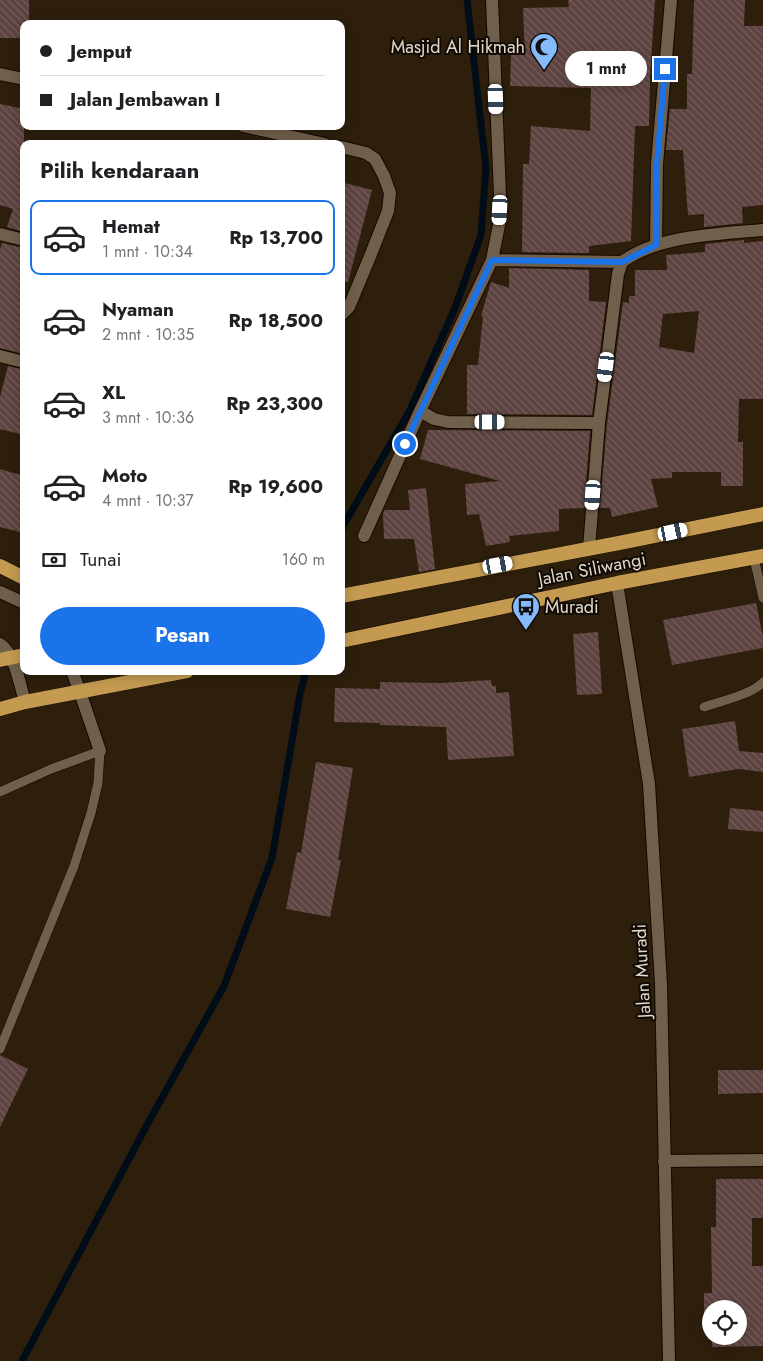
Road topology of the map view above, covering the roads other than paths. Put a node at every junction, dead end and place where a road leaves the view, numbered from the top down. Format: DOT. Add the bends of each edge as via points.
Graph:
graph roads {
  1 [pos="492,0"];
  2 [pos="671,0"];
  3 [pos="0,74"];
  4 [pos="20,78"];
  5 [pos="261,130"];
  6 [pos="307,140"];
  7 [pos="345,148"];
  8 [pos="763,230"];
  9 [pos="0,234"];
  10 [pos="20,239"];
  11 [pos="656,245"];
  12 [pos="492,260"];
  13 [pos="622,262"];
  14 [pos="345,311"];
  15 [pos="0,356"];
  16 [pos="20,361"];
  17 [pos="420,411"];
  18 [pos="599,423"];
  19 [pos="763,514"];
  20 [pos="364,536"];
  21 [pos="589,548"];
  22 [pos="759,557"];
  23 [pos="0,566"];
  24 [pos="20,576"];
  25 [pos="617,583"];
  26 [pos="0,592"];
  27 [pos="345,595"];
  28 [pos="763,598"];
  29 [pos="20,601"];
  30 [pos="345,640"];
  31 [pos="0,644"];
  32 [pos="12,657"];
  33 [pos="74,675"];
  34 [pos="167,675"];
  35 [pos="763,682"];
  36 [pos="80,692"];
  37 [pos="25,702"];
  38 [pos="704,707"];
  39 [pos="0,709"];
  40 [pos="100,751"];
  41 [pos="0,792"];
  42 [pos="0,1049"];
  43 [pos="763,1160"];
  44 [pos="664,1161"];
  45 [pos="669,1361"];
  1 -- 12 [label="street" via="500,195 499,225"];
  2 -- 11 [label="street" via="657,164"];
  3 -- 4 [label="street"];
  5 -- 6 [label="street"];
  7 -- 14 [label="street" via="366,153 374,159 390,193 388,210"];
  8 -- 11 [label="street"];
  9 -- 10 [label="street"];
  11 -- 13 [label="street"];
  12 -- 13 [label="street"];
  12 -- 17 [label="street"];
  13 -- 18 [label="street"];
  15 -- 16 [label="street"];
  17 -- 18 [label="street" via="448,422"];
  17 -- 20 [label="street"];
  18 -- 21 [label="street"];
  19 -- 21 [label="highway, Jalan Siliwangi"];
  21 -- 27 [label="highway, Jalan Siliwangi"];
  22 -- 25 [label="highway, Jalan Siliwangi"];
  22 -- 28 [label="lane"];
  23 -- 24 [label="highway"];
  25 -- 30 [label="highway, Jalan Siliwangi"];
  25 -- 44 [label="street, Jalan Muradi" via="649,784 661,984"];
  26 -- 29 [label="street"];
  31 -- 32 [label="street"];
  32 -- 37 [label="street"];
  33 -- 36 [label="street"];
  34 -- 36 [label="highway"];
  35 -- 38 [label="lane" via="759,687"];
  36 -- 37 [label="highway"];
  36 -- 40 [label="street"];
  37 -- 39 [label="highway"];
  40 -- 41 [label="lane"];
  40 -- 42 [label="lane" via="98,783 74,866"];
  43 -- 44 [label="street"];
  44 -- 45 [label="street, Jalan Muradi"];
}
